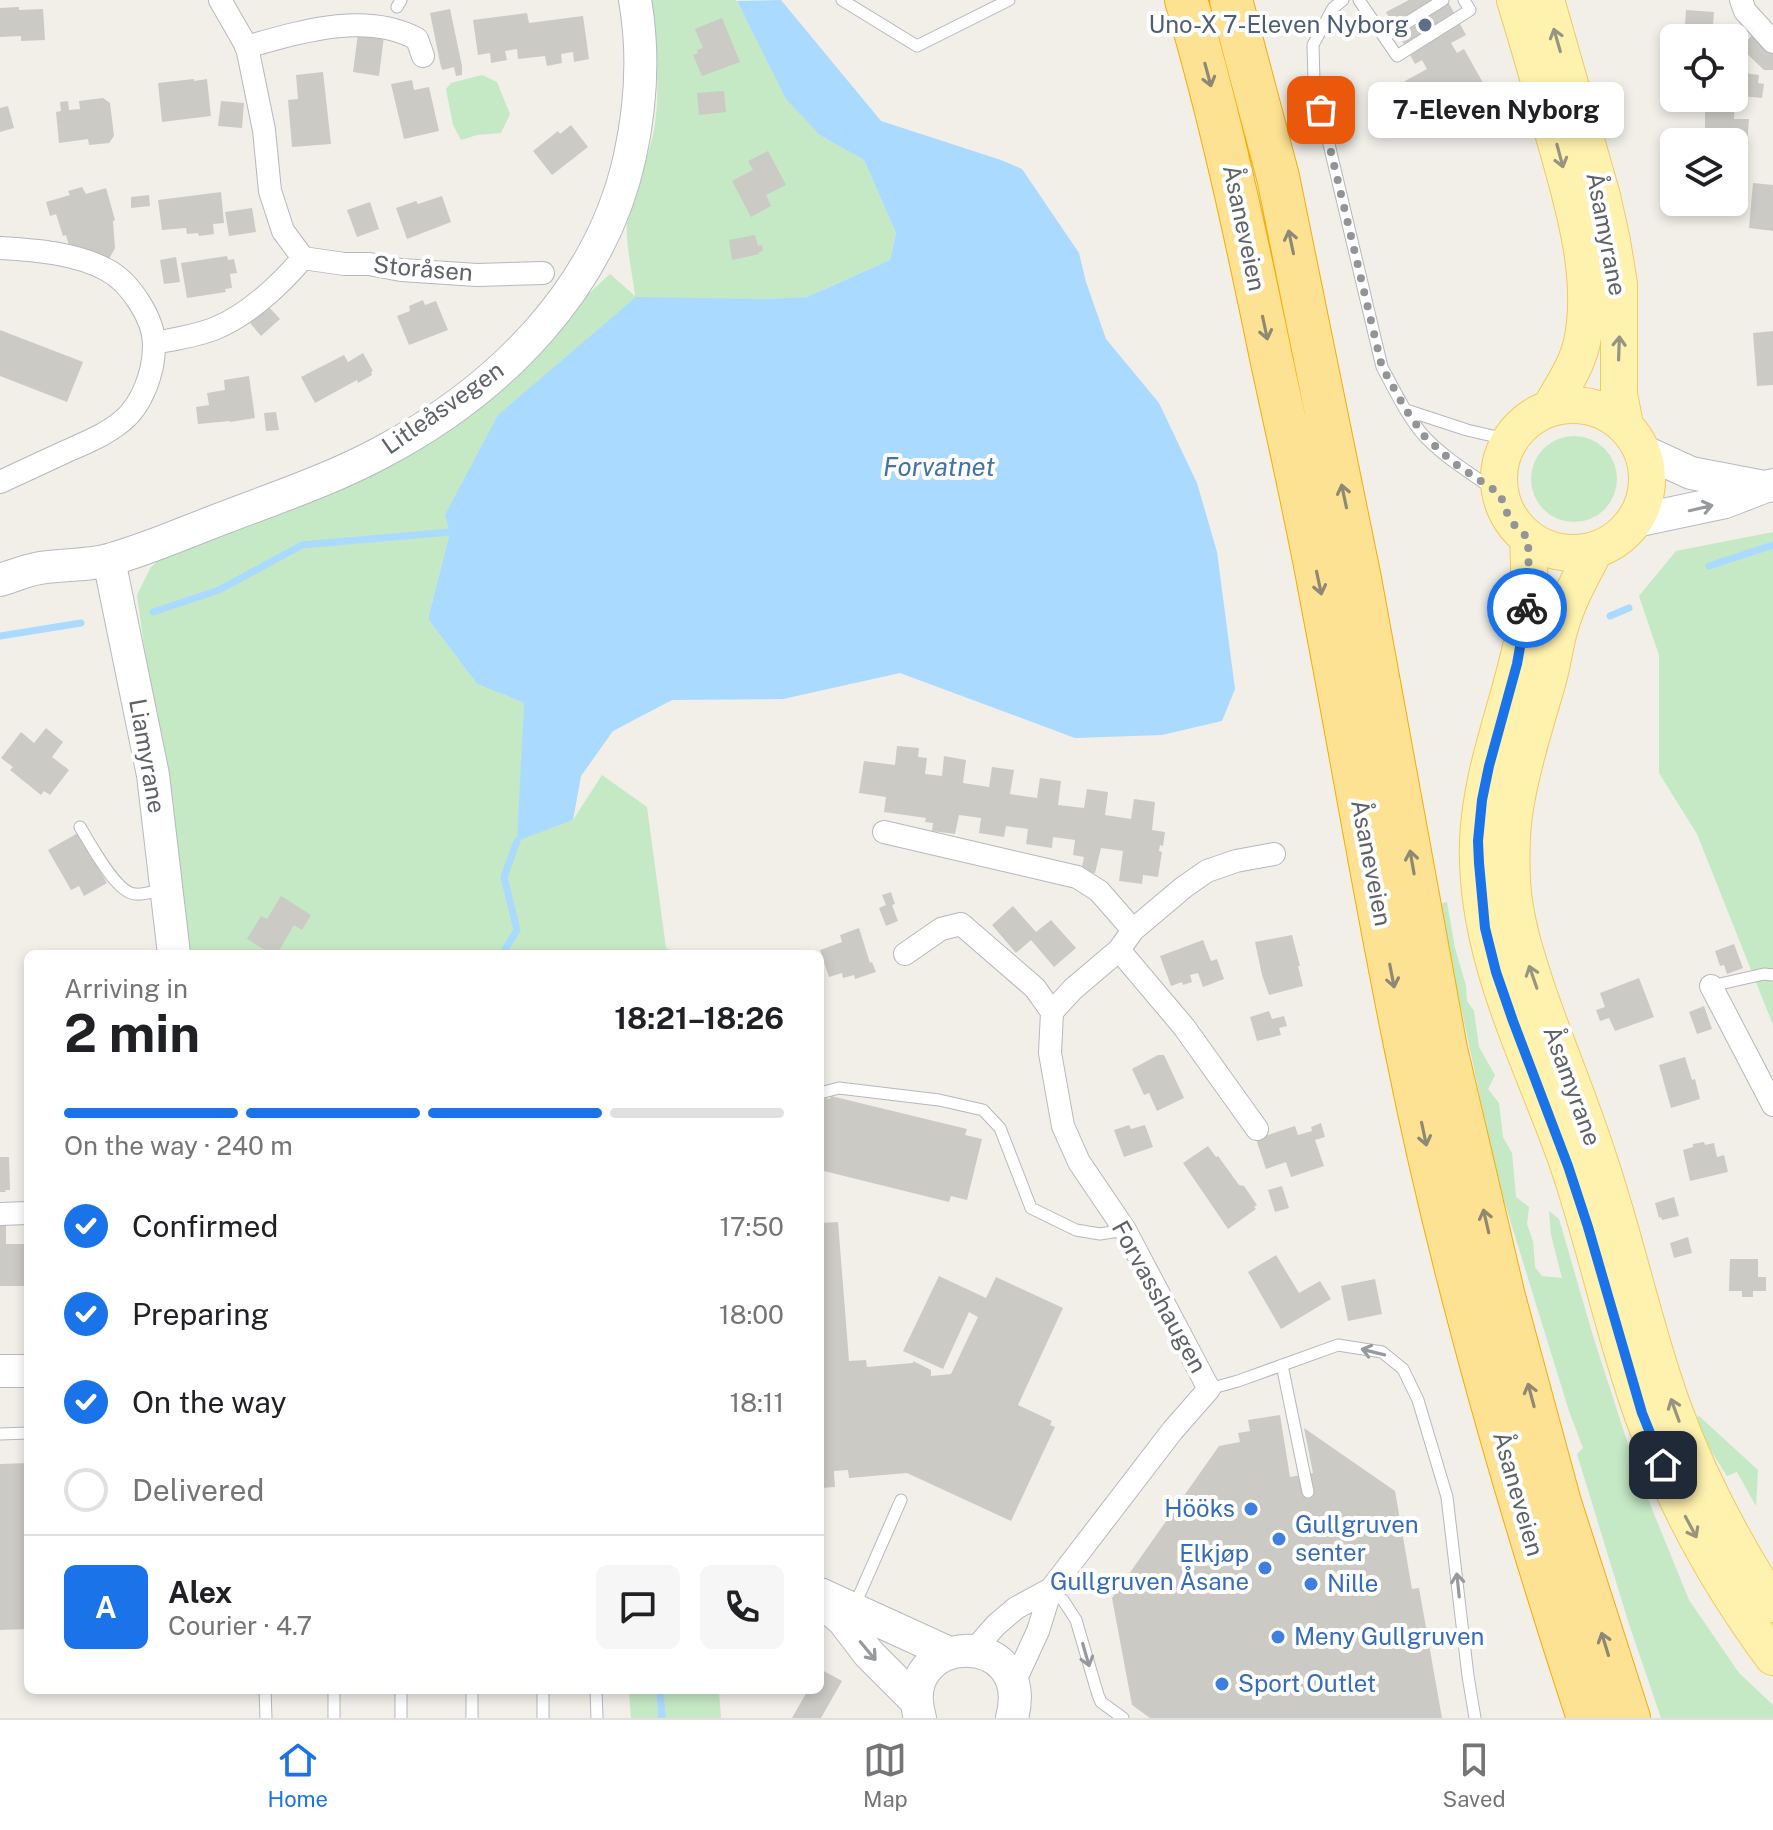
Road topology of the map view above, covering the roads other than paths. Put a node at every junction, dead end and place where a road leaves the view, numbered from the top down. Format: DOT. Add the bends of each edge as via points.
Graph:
graph roads {
  1 [pos="220,0"];
  2 [pos="635,0"];
  3 [pos="842,0"];
  4 [pos="1009,0"];
  5 [pos="1186,0"];
  6 [pos="1231,0"];
  7 [pos="1343,0"];
  8 [pos="1359,0"];
  9 [pos="1443,0"];
  10 [pos="1464,0"];
  11 [pos="1515,0"];
  12 [pos="1546,0"];
  13 [pos="1741,0"];
  14 [pos="1384,37"];
  15 [pos="1773,42"];
  16 [pos="246,47"];
  17 [pos="423,56"];
  18 [pos="0,248"];
  19 [pos="303,258"];
  20 [pos="543,273"];
  21 [pos="155,343"];
  22 [pos="1550,408"];
  23 [pos="1406,410"];
  24 [pos="1634,438"];
  25 [pos="1510,440"];
  26 [pos="0,482"];
  27 [pos="1768,486"];
  28 [pos="1500,494"];
  29 [pos="1635,521"];
  30 [pos="1528,538"];
  31 [pos="1595,550"];
  32 [pos="109,560"];
  33 [pos="0,580"];
  34 [pos="80,827"];
  35 [pos="884,832"];
  36 [pos="1274,854"];
  37 [pos="166,888"];
  38 [pos="1133,930"];
  39 [pos="174,950"];
  40 [pos="1119,950"];
  41 [pos="905,954"];
  42 [pos="1773,975"];
  43 [pos="1711,986"];
  44 [pos="1052,1012"];
  45 [pos="824,1092"];
  46 [pos="1773,1105"];
  47 [pos="1257,1129"];
  48 [pos="24,1213"];
  49 [pos="0,1214"];
  50 [pos="1125,1230"];
  51 [pos="1282,1365"];
  52 [pos="0,1371"];
  53 [pos="24,1371"];
  54 [pos="1209,1389"];
  55 [pos="24,1433"];
  56 [pos="0,1434"];
  57 [pos="1308,1492"];
  58 [pos="901,1500"];
  59 [pos="1051,1589"];
  60 [pos="1773,1604"];
  61 [pos="834,1606"];
  62 [pos="961,1651"];
  63 [pos="1773,1657"];
  64 [pos="265,1694"];
  65 [pos="334,1694"];
  66 [pos="401,1694"];
  67 [pos="472,1694"];
  68 [pos="543,1694"];
  69 [pos="596,1694"];
  70 [pos="1017,1706"];
  71 [pos="918,1710"];
  72 [pos="266,1718"];
  73 [pos="334,1718"];
  74 [pos="401,1718"];
  75 [pos="472,1718"];
  76 [pos="543,1718"];
  77 [pos="597,1718"];
  78 [pos="1123,1718"];
  79 [pos="1475,1718"];
  80 [pos="1588,1718"];
  81 [pos="1629,1718"];
  1 -- 16 [label="street"];
  2 -- 32 [label="street, Litleåsvegen" via="641,74 625,179 585,272 548,321 503,368 383,452 323,480"];
  3 -- 4 [label="lane" via="917,46"];
  5 -- 80 [label="highway, Åsaneveien, one-way" via="1245,232 1435,1187 1506,1456"];
  81 -- 6 [label="highway, Åsaneveien, one-way" via="1560,1503 1446,1049 1351,532 1278,177"];
  7 -- 23 [label="lane" via="1313,45 1314,81 1382,367"];
  8 -- 14 [label="lane"];
  9 -- 14 [label="lane"];
  10 -- 14 [label="lane" via="1470,10 1397,56"];
  11 -- 22 [label="main road, Åsamyrane, one-way" via="1567,180 1584,269 1583,340"];
  24 -- 12 [label="main road, Åsamyrane, one-way" via="1619,394 1619,284 1612,241"];
  13 -- 15 [label="street"];
  16 -- 17 [label="street" via="361,24 408,34 417,39"];
  16 -- 19 [label="street" via="264,130 270,191 283,231"];
  18 -- 21 [label="street" via="76,258 108,271 130,288"];
  19 -- 20 [label="street, Storåsen" via="477,275"];
  19 -- 21 [label="street" via="253,306 216,328"];
  21 -- 26 [label="street" via="143,395 122,421"];
  22 -- 24 [label="main road" via="1590,407 1612,415"];
  22 -- 25 [label="main road" via="1534,415"];
  23 -- 25 [label="lane"];
  23 -- 28 [label="lane" via="1425,437 1454,463"];
  24 -- 27 [label="street" via="1691,473"];
  24 -- 29 [label="main road" via="1648,487"];
  25 -- 28 [label="main road" via="1502,457"];
  29 -- 27 [label="street, one-way" via="1725,502"];
  28 -- 30 [label="main road" via="1515,526"];
  29 -- 31 [label="main road" via="1624,534"];
  30 -- 31 [label="main road" via="1560,553"];
  30 -- 63 [label="main road, Åsamyrane, one-way" via="1527,616 1482,800 1479,884 1485,928 1500,984 1576,1191 1642,1413 1693,1530"];
  60 -- 31 [label="main road, Åsamyrane, one-way" via="1714,1504 1672,1404 1603,1170 1527,960 1516,914 1515,810 1559,629"];
  32 -- 33 [label="street, Litleåsvegen" via="37,568"];
  32 -- 37 [label="street, Liamyrane" via="153,775"];
  34 -- 37 [label="lane" via="125,892"];
  35 -- 38 [label="street" via="1077,877 1099,891"];
  36 -- 38 [label="street" via="1207,871"];
  37 -- 39 [label="street, Liamyrane"];
  38 -- 40 [label="street"];
  40 -- 44 [label="street"];
  40 -- 47 [label="street" via="1184,1027"];
  41 -- 44 [label="street" via="941,929 961,924 1035,988"];
  42 -- 43 [label="lane"];
  43 -- 46 [label="street"];
  44 -- 50 [label="street, Forvasshaugen" via="1050,1053 1063,1126 1079,1162"];
  45 -- 50 [label="lane" via="839,1088 983,1110 1000,1128 1031,1208 1076,1230"];
  48 -- 49 [label="street"];
  50 -- 54 [label="street, Forvasshaugen"];
  51 -- 54 [label="lane"];
  51 -- 57 [label="lane"];
  79 -- 51 [label="lane, one-way" via="1447,1497 1418,1400 1403,1369 1382,1352 1338,1345"];
  52 -- 53 [label="street"];
  54 -- 59 [label="street, Forvasshaugen"];
  55 -- 56 [label="lane"];
  58 -- 61 [label="lane" via="877,1551"];
  59 -- 62 [label="street, Forvasshaugen" via="1016,1608"];
  59 -- 70 [label="street, Forvasshaugen"];
  59 -- 78 [label="lane, one-way" via="1076,1620 1101,1702"];
  61 -- 62 [label="street"];
  61 -- 71 [label="street, one-way"];
  62 -- 70 [label="street" via="987,1654 999,1662 1008,1673"];
  62 -- 71 [label="street" via="935,1660 925,1671 918,1686"];
  64 -- 72 [label="lane"];
  65 -- 73 [label="lane"];
  66 -- 74 [label="lane"];
  67 -- 75 [label="lane"];
  68 -- 76 [label="lane"];
  69 -- 77 [label="lane"];
}
